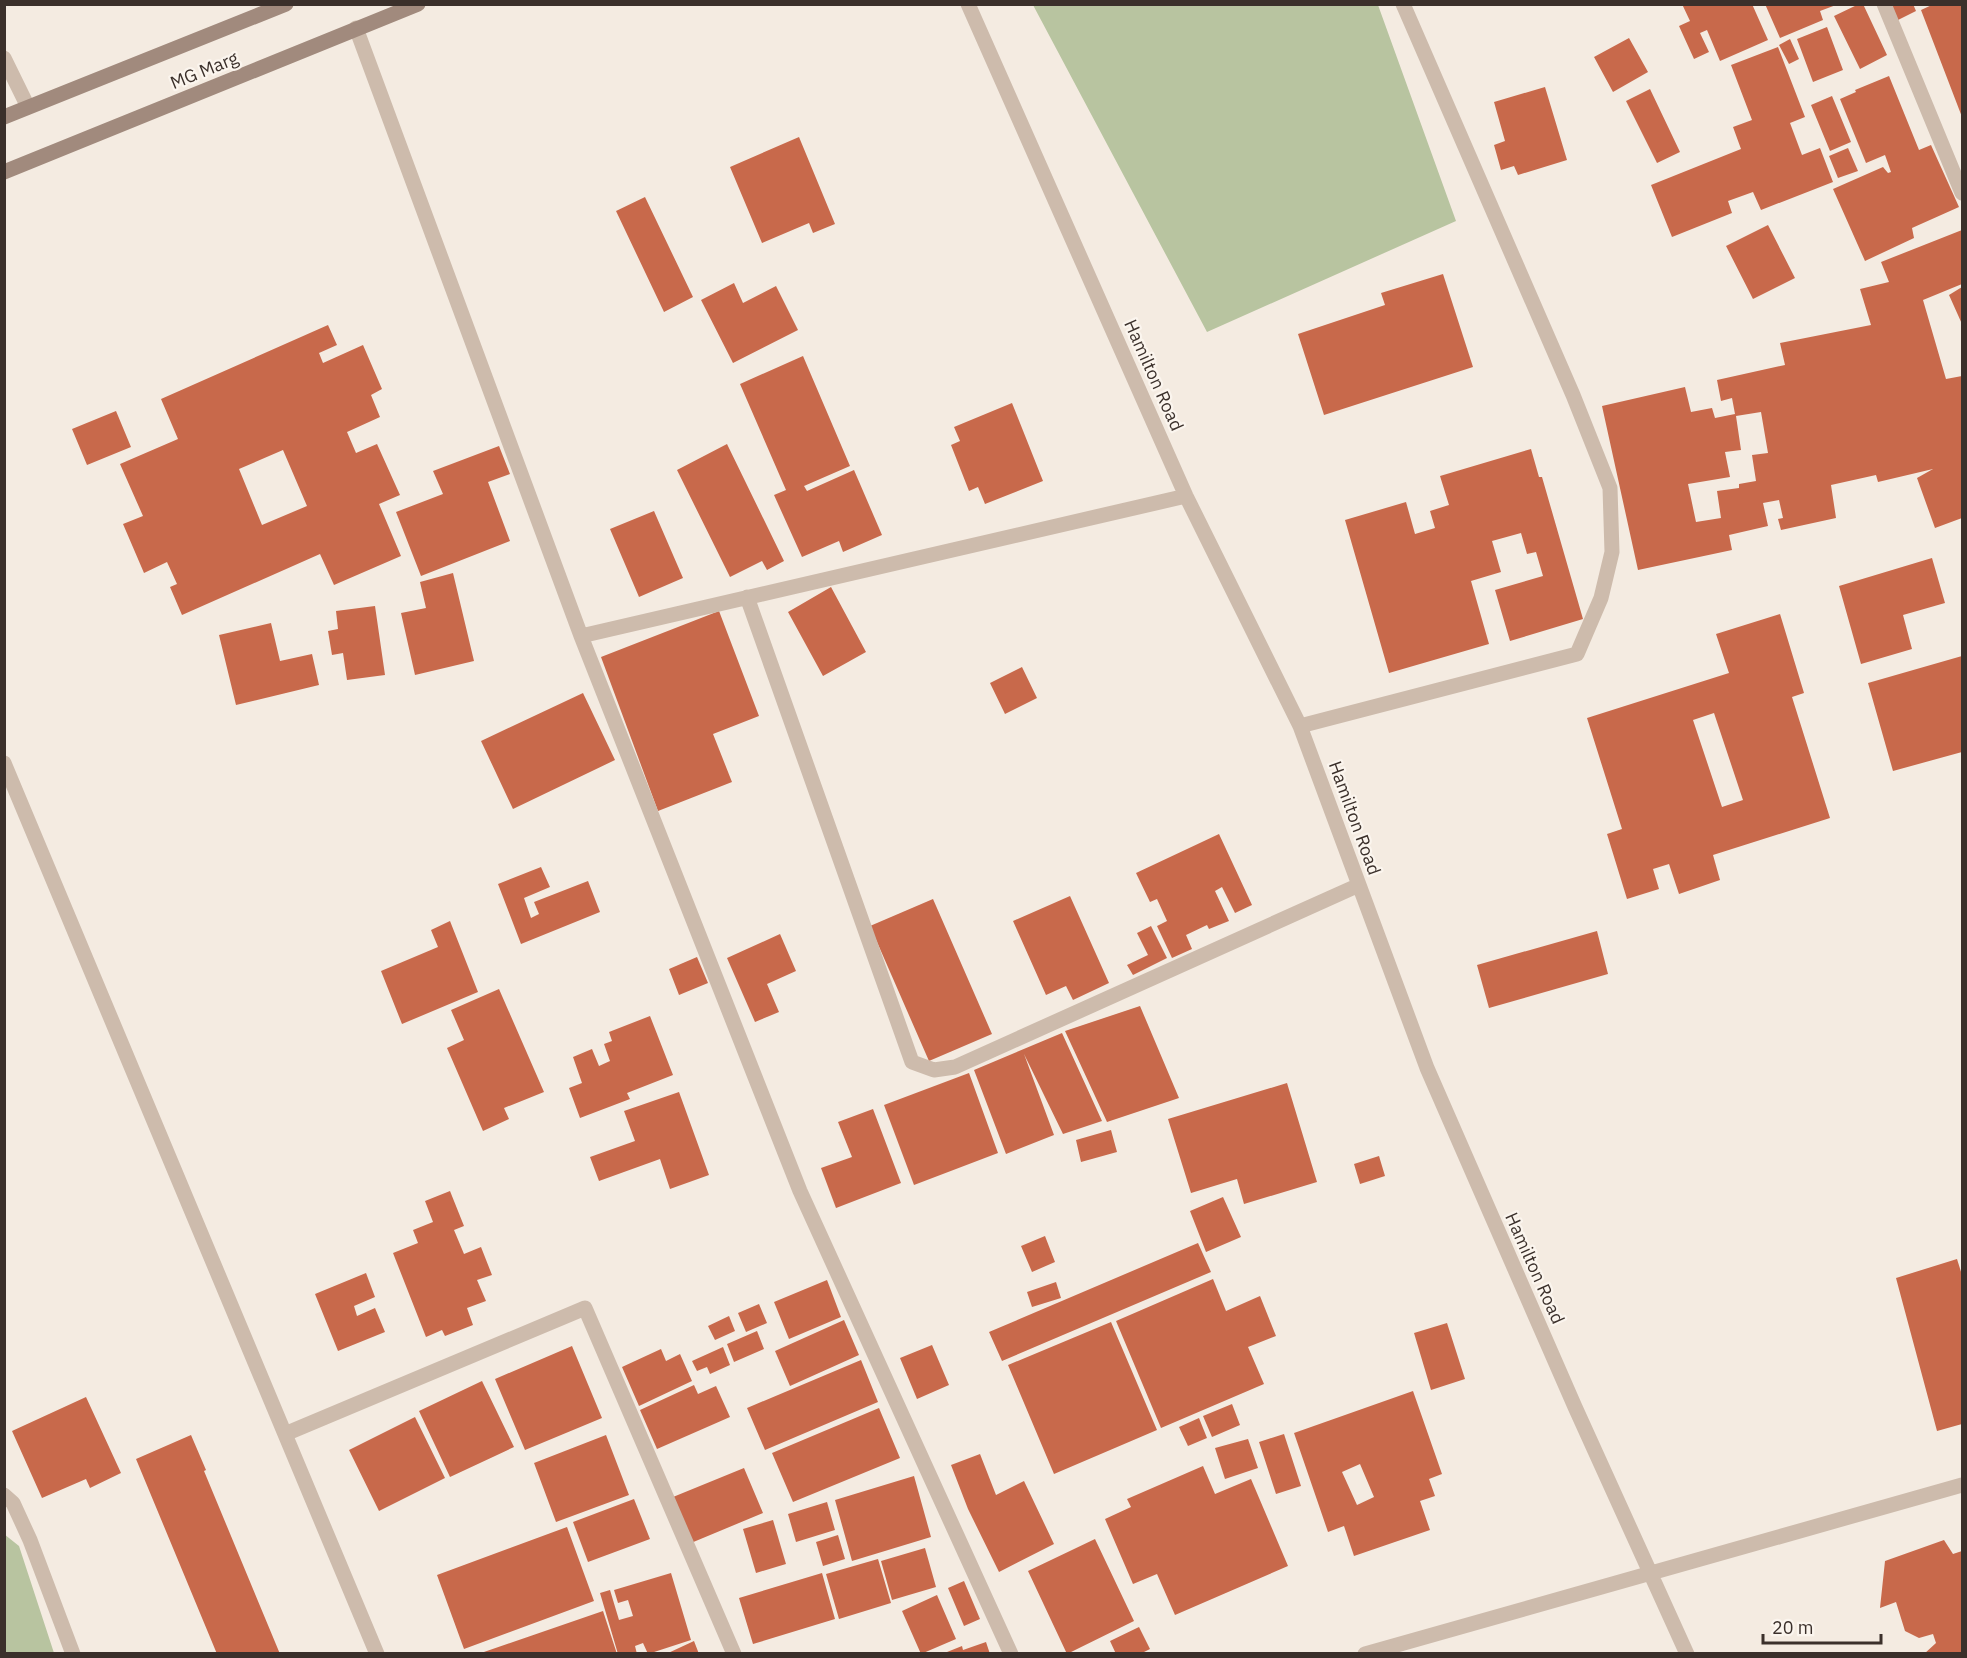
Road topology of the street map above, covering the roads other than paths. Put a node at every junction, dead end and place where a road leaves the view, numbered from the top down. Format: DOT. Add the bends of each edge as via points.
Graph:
graph roads {
  1 [pos="286,4"];
  2 [pos="418,4"];
  3 [pos="968,4"];
  4 [pos="1403,4"];
  5 [pos="1884,4"];
  6 [pos="356,28"];
  7 [pos="4,58"];
  8 [pos="28,107"];
  9 [pos="4,117"];
  10 [pos="4,172"];
  11 [pos="1962,193"];
  12 [pos="1186,496"];
  13 [pos="747,597"];
  14 [pos="581,636"];
  15 [pos="1300,726"];
  16 [pos="4,763"];
  17 [pos="1359,885"];
  18 [pos="285,1434"];
  19 [pos="1962,1485"];
  20 [pos="4,1495"];
  21 [pos="1652,1574"];
  22 [pos="73,1653"];
  23 [pos="377,1653"];
  24 [pos="734,1653"];
  25 [pos="1011,1653"];
  26 [pos="1365,1653"];
  27 [pos="1687,1653"];
  1 -- 8 [label="main road"];
  2 -- 6 [label="main road, MG Marg"];
  3 -- 12 [label="street, Hamilton Road"];
  4 -- 15 [label="street" via="1610,488 1612,552 1601,598 1577,654"];
  5 -- 11 [label="street"];
  6 -- 10 [label="main road, MG Marg"];
  6 -- 14 [label="street"];
  7 -- 8 [label="street"];
  8 -- 9 [label="main road"];
  12 -- 13 [label="street"];
  12 -- 15 [label="street, Hamilton Road"];
  13 -- 14 [label="street"];
  13 -- 17 [label="street" via="912,1062 934,1070 955,1067"];
  14 -- 25 [label="street" via="800,1191"];
  15 -- 17 [label="street, Hamilton Road"];
  16 -- 18 [label="street"];
  17 -- 21 [label="street, Hamilton Road" via="1427,1068"];
  18 -- 23 [label="street"];
  18 -- 24 [label="street" via="585,1308"];
  19 -- 21 [label="street"];
  20 -- 22 [label="street" via="13,1503 30,1540"];
  21 -- 26 [label="street"];
  21 -- 27 [label="street, Hamilton Road"];
}
